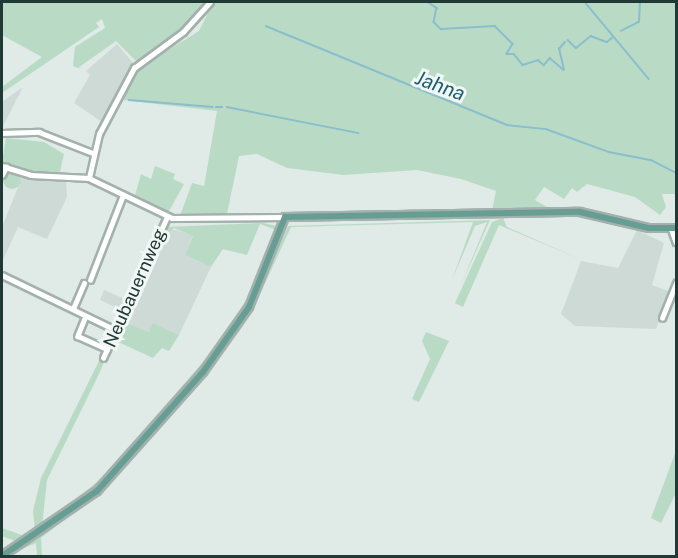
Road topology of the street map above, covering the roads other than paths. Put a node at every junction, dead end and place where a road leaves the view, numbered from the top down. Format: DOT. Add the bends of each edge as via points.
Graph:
graph roads {
  1 [pos="210,2"];
  2 [pos="2,132"];
  3 [pos="93,153"];
  4 [pos="4,166"];
  5 [pos="2,175"];
  6 [pos="89,178"];
  7 [pos="123,195"];
  8 [pos="167,217"];
  9 [pos="285,217"];
  10 [pos="674,228"];
  11 [pos="676,242"];
  12 [pos="2,275"];
  13 [pos="676,283"];
  14 [pos="73,309"];
  15 [pos="86,315"];
  16 [pos="662,318"];
  17 [pos="116,330"];
  18 [pos="107,349"];
  19 [pos="103,358"];
  20 [pos="2,556"];
  1 -- 3 [label="street" via="183,32 136,64"];
  2 -- 3 [label="street" via="39,132 69,148"];
  3 -- 6 [label="street"];
  4 -- 5 [label="street"];
  4 -- 6 [label="street" via="31,175"];
  6 -- 7 [label="street"];
  7 -- 8 [label="street"];
  7 -- 14 [label="street"];
  8 -- 9 [label="street"];
  8 -- 17 [label="street, Neubauernweg"];
  9 -- 10 [label="main road" via="557,213"];
  9 -- 20 [label="main road" via="249,307 203,372 97,491"];
  10 -- 11 [label="street"];
  12 -- 14 [label="street"];
  13 -- 16 [label="street"];
  14 -- 15 [label="street"];
  15 -- 17 [label="street"];
  15 -- 18 [label="street" via="78,336"];
  17 -- 18 [label="street, Neubauernweg"];
  18 -- 19 [label="street, Neubauernweg"];
}
